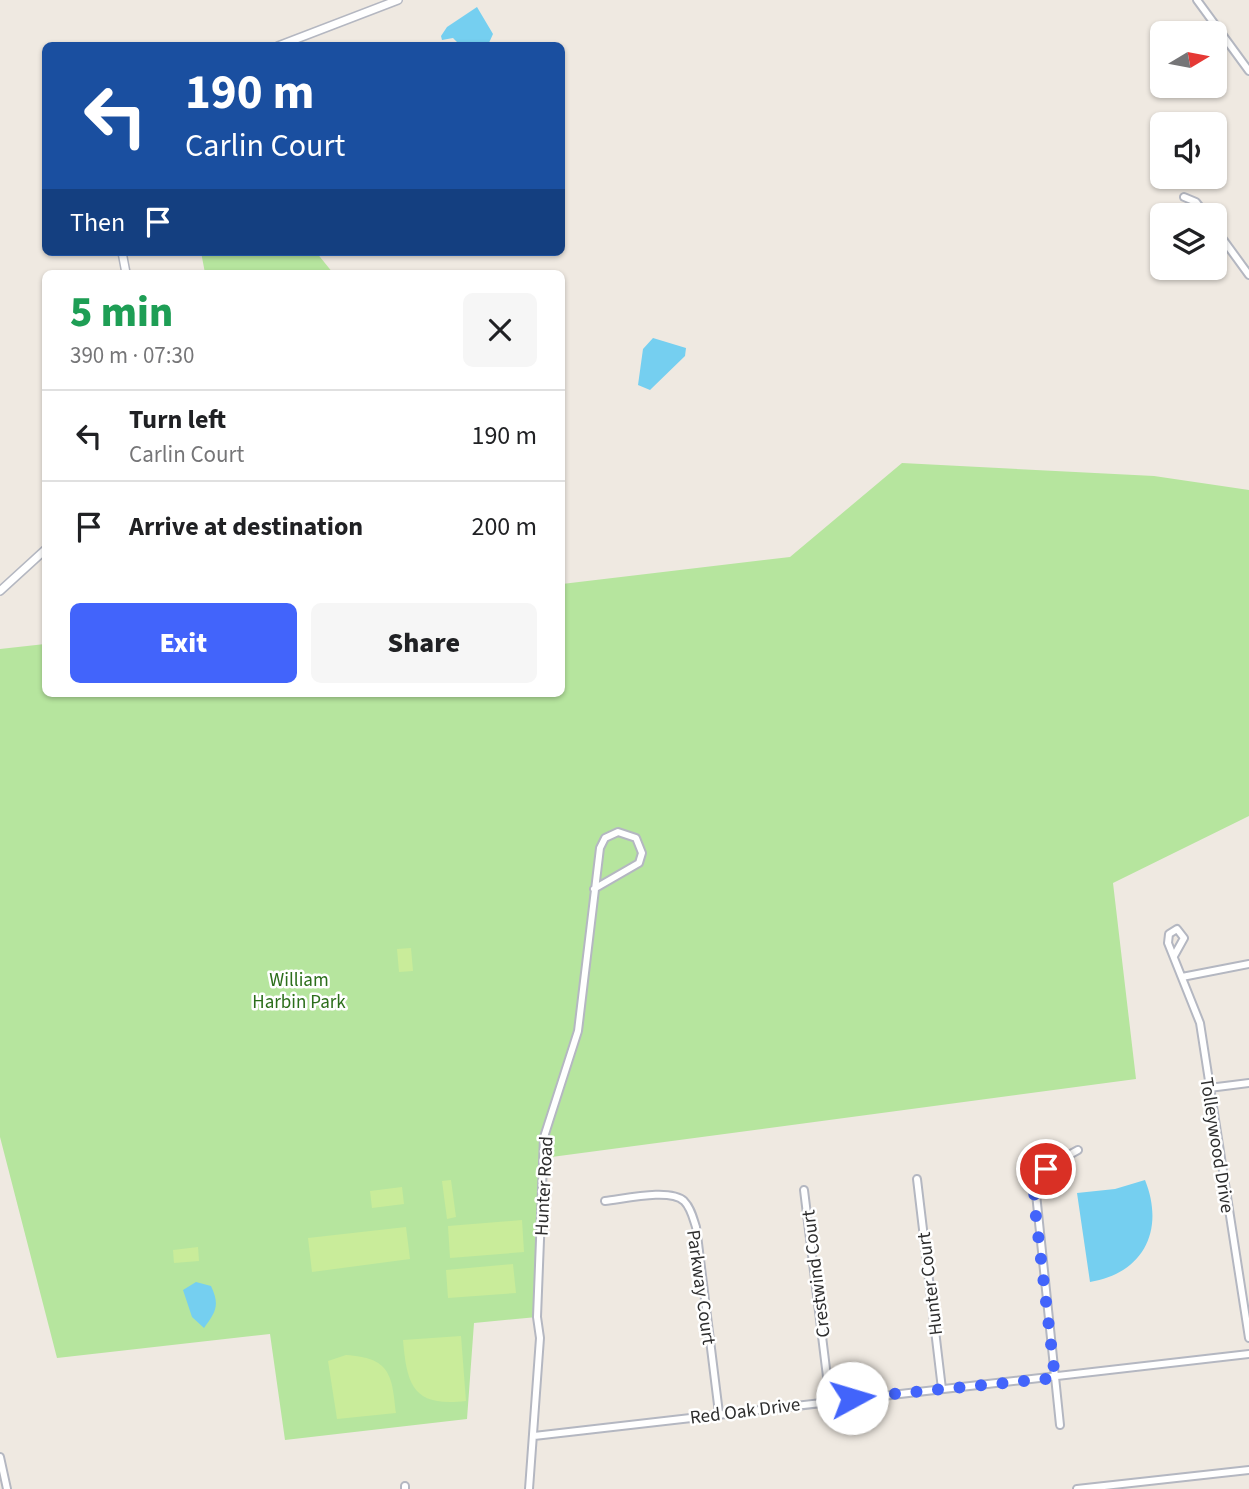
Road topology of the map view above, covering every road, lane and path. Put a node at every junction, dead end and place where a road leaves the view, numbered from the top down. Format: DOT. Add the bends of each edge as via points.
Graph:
graph roads {
  1 [pos="398,0"];
  2 [pos="1197,0"];
  3 [pos="288,42"];
  4 [pos="1249,71"];
  5 [pos="1184,197"];
  6 [pos="1197,203"];
  7 [pos="1227,245"];
  8 [pos="1249,275"];
  9 [pos="42,553"];
  10 [pos="0,592"];
  11 [pos="594,889"];
  12 [pos="1174,956"];
  13 [pos="1249,964"];
  14 [pos="1182,977"];
  15 [pos="1249,1083"];
  16 [pos="1209,1088"];
  17 [pos="1078,1150"];
  18 [pos="917,1179"];
  19 [pos="804,1190"];
  20 [pos="605,1201"];
  21 [pos="1249,1338"];
  22 [pos="1249,1354"];
  23 [pos="1055,1378"];
  24 [pos="942,1389"];
  25 [pos="830,1401"];
  26 [pos="719,1413"];
  27 [pos="1060,1425"];
  28 [pos="534,1436"];
  29 [pos="0,1457"];
  30 [pos="1249,1470"];
  31 [pos="7,1489"];
  32 [pos="529,1489"];
  33 [pos="1077,1489"];
  1 -- 3 [label="street"];
  2 -- 4 [label="street"];
  5 -- 6 [label="street"];
  7 -- 8 [label="street"];
  9 -- 10 [label="street"];
  11 -- 11 [label="street, Hunter Road" via="605,838 618,832 636,838 642,853 639,863"];
  11 -- 28 [label="street, Hunter Road" via="578,1031 544,1137"];
  12 -- 14 [label="street, Tolleywood Drive"];
  13 -- 14 [label="street"];
  14 -- 16 [label="street, Tolleywood Drive" via="1200,1023"];
  15 -- 16 [label="street"];
  16 -- 21 [label="street, Tolleywood Drive"];
  17 -- 23 [label="street" via="1049,1166 1035,1184"];
  18 -- 24 [label="street, Hunter Court"];
  19 -- 25 [label="street, Crestwind Court"];
  20 -- 26 [label="street, Parkway Court" via="671,1195 683,1200 690,1210 696,1227"];
  22 -- 23 [label="street, Red Oak Drive"];
  23 -- 24 [label="street, Red Oak Drive"];
  23 -- 27 [label="street"];
  24 -- 25 [label="street, Red Oak Drive"];
  25 -- 26 [label="street, Red Oak Drive"];
  26 -- 28 [label="street, Red Oak Drive"];
  28 -- 32 [label="street, Hunter Road"];
  29 -- 31 [label="street"];
  30 -- 33 [label="street"];
}
